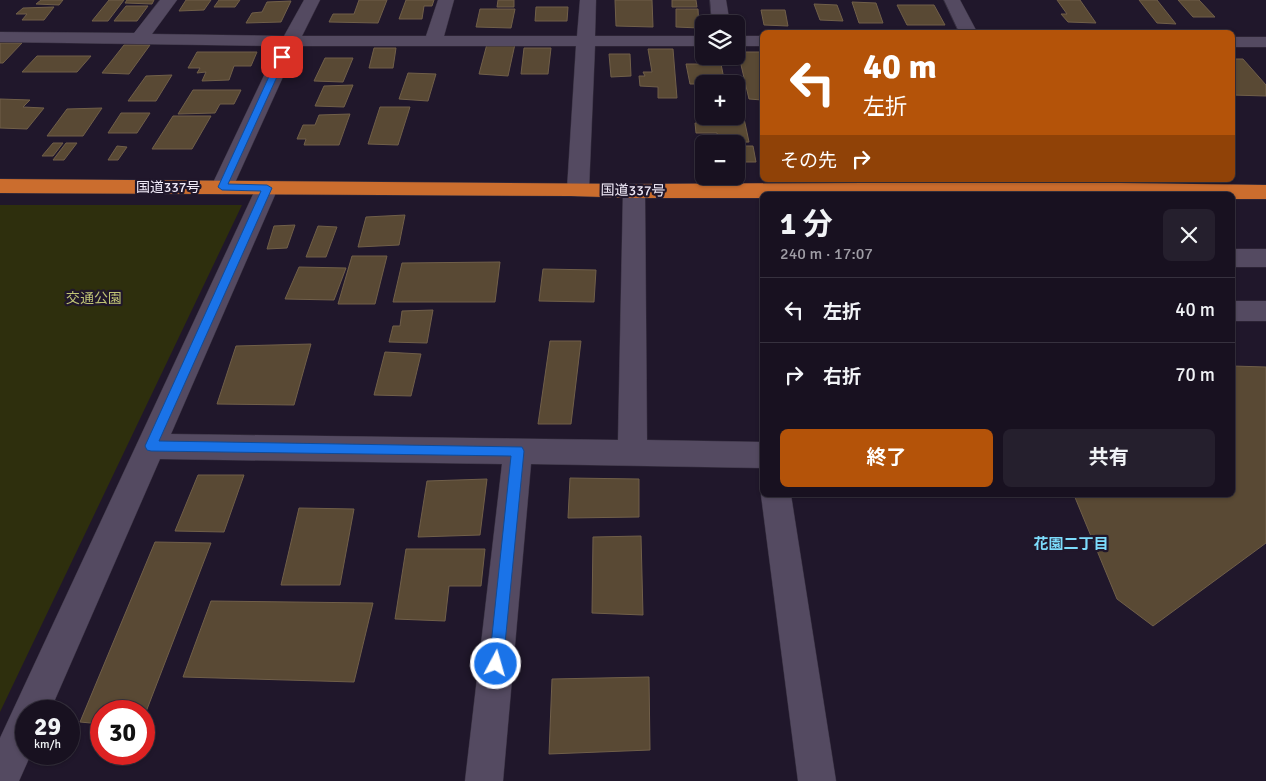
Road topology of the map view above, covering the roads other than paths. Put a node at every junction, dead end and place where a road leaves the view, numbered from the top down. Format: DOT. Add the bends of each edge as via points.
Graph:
graph roads {
  1 [pos="169,0"];
  2 [pos="312,0"];
  3 [pos="446,0"];
  4 [pos="588,0"];
  5 [pos="718,0"];
  6 [pos="952,0"];
  7 [pos="720,15"];
  8 [pos="967,30"];
  9 [pos="0,37"];
  10 [pos="139,39"];
  11 [pos="433,40"];
  12 [pos="290,41"];
  13 [pos="586,41"];
  14 [pos="695,41"];
  15 [pos="745,41"];
  16 [pos="760,41"];
  17 [pos="1235,42"];
  18 [pos="1266,42"];
  19 [pos="0,186"];
  20 [pos="222,187"];
  21 [pos="267,188"];
  22 [pos="1046,188"];
  23 [pos="578,189"];
  24 [pos="634,191"];
  25 [pos="781,192"];
  26 [pos="1266,192"];
  27 [pos="1235,258"];
  28 [pos="1266,258"];
  29 [pos="1235,311"];
  30 [pos="1266,311"];
  31 [pos="151,446"];
  32 [pos="518,451"];
  33 [pos="632,453"];
  34 [pos="760,455"];
  35 [pos="776,497"];
  36 [pos="37,700"];
  37 [pos="15,748"];
  38 [pos="0,781"];
  39 [pos="484,781"];
  40 [pos="816,781"];
  1 -- 10 [label="street"];
  2 -- 12 [label="street"];
  3 -- 11 [label="street"];
  4 -- 13 [label="street"];
  5 -- 7 [label="street"];
  6 -- 8 [label="street"];
  9 -- 10 [label="street"];
  10 -- 12 [label="street"];
  11 -- 12 [label="street"];
  11 -- 13 [label="street"];
  12 -- 20 [label="street"];
  13 -- 14 [label="street"];
  13 -- 23 [label="street"];
  15 -- 16 [label="street"];
  17 -- 18 [label="street"];
  19 -- 20 [label="highway, 国道337号"];
  20 -- 21 [label="highway, 国道337号"];
  21 -- 23 [label="highway, 国道337号"];
  21 -- 31 [label="street"];
  22 -- 25 [label="highway, 国道337号"];
  22 -- 26 [label="highway, 国道337号"];
  23 -- 24 [label="highway, 国道337号"];
  24 -- 25 [label="highway, 国道337号"];
  24 -- 33 [label="street"];
  27 -- 28 [label="street"];
  29 -- 30 [label="street"];
  31 -- 32 [label="street"];
  31 -- 36 [label="street"];
  32 -- 33 [label="street"];
  32 -- 39 [label="street"];
  33 -- 34 [label="street"];
  35 -- 40 [label="street"];
  37 -- 38 [label="street"];
}
